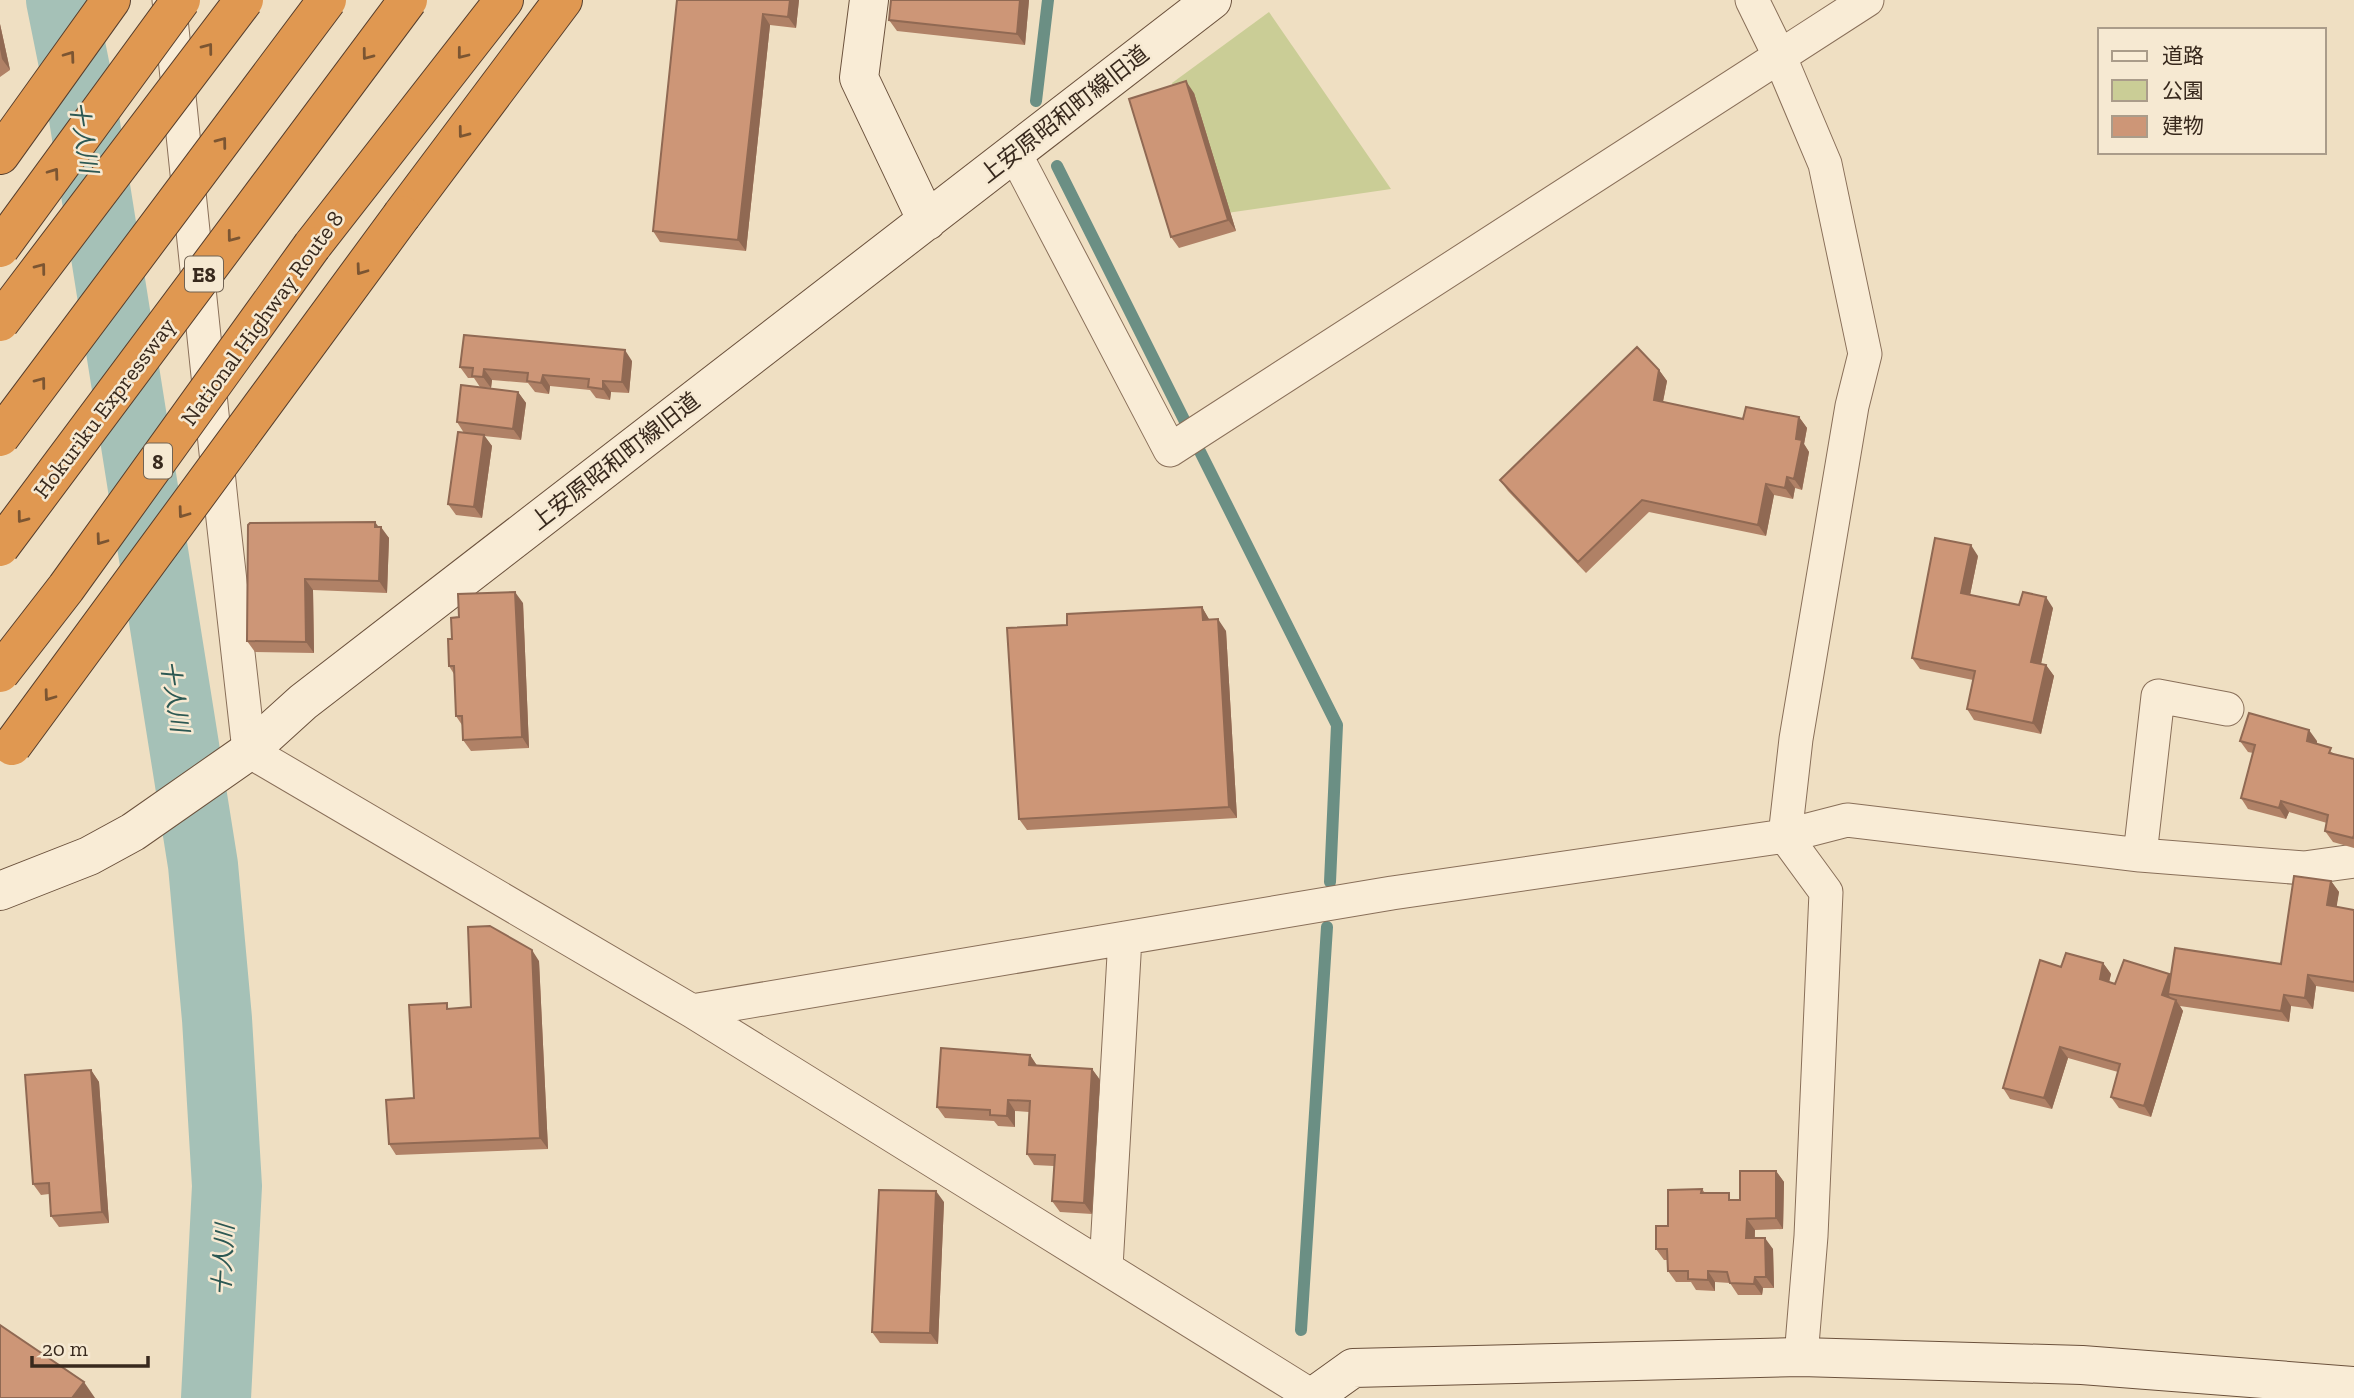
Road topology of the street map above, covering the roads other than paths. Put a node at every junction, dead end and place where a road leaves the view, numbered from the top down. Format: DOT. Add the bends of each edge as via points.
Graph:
graph roads {
  1 [pos="111,0"];
  2 [pos="169,0"];
  3 [pos="181,0"];
  4 [pos="244,0"];
  5 [pos="327,0"];
  6 [pos="408,0"];
  7 [pos="504,0"];
  8 [pos="563,0"];
  9 [pos="869,0"];
  10 [pos="1212,0"];
  11 [pos="1752,0"];
  12 [pos="1867,0"];
  13 [pos="1779,55"];
  14 [pos="1014,152"];
  15 [pos="0,155"];
  16 [pos="926,221"];
  17 [pos="0,248"];
  18 [pos="0,322"];
  19 [pos="0,437"];
  20 [pos="0,547"];
  21 [pos="0,673"];
  22 [pos="2227,709"];
  23 [pos="249,751"];
  24 [pos="6,754"];
  25 [pos="1785,836"];
  26 [pos="2140,855"];
  27 [pos="2354,861"];
  28 [pos="0,891"];
  29 [pos="1125,938"];
  30 [pos="692,1011"];
  31 [pos="1106,1267"];
  32 [pos="1801,1357"];
  33 [pos="2354,1386"];
  34 [pos="2263,1389"];
  35 [pos="1314,1397"];
  15 -- 1 [label="highway, one-way"];
  2 -- 23 [label="street"];
  17 -- 3 [label="highway, one-way, bridge"];
  18 -- 4 [label="highway, one-way, bridge"];
  19 -- 5 [label="highway, one-way, bridge"];
  6 -- 20 [label="highway, Hokuriku Expressway / E8, one-way, bridge"];
  7 -- 21 [label="highway, National Highway Route 8 / 8, one-way, bridge" via="312,246"];
  8 -- 24 [label="highway, one-way, bridge"];
  9 -- 16 [label="street" via="859,78"];
  10 -- 14 [label="street, 上安原昭和町線旧道"];
  11 -- 13 [label="street"];
  12 -- 13 [label="street"];
  13 -- 14 [label="street" via="1170,450"];
  13 -- 25 [label="street" via="1825,164 1865,354 1852,406 1796,739"];
  14 -- 16 [label="street, 上安原昭和町線旧道"];
  16 -- 23 [label="street, 上安原昭和町線旧道" via="314,693"];
  22 -- 26 [label="street" via="2158,696"];
  23 -- 28 [label="street, 上安原昭和町線旧道" via="133,832 89,856"];
  23 -- 30 [label="street"];
  25 -- 26 [label="street" via="1847,820"];
  25 -- 29 [label="street" via="1392,893"];
  25 -- 32 [label="street" via="1826,892"];
  26 -- 27 [label="street" via="2304,868"];
  29 -- 30 [label="street"];
  29 -- 31 [label="street"];
  30 -- 31 [label="street"];
  31 -- 35 [label="street"];
  32 -- 34 [label="street" via="2082,1365"];
  32 -- 35 [label="street" via="1353,1368"];
  33 -- 34 [label="street"];
}
